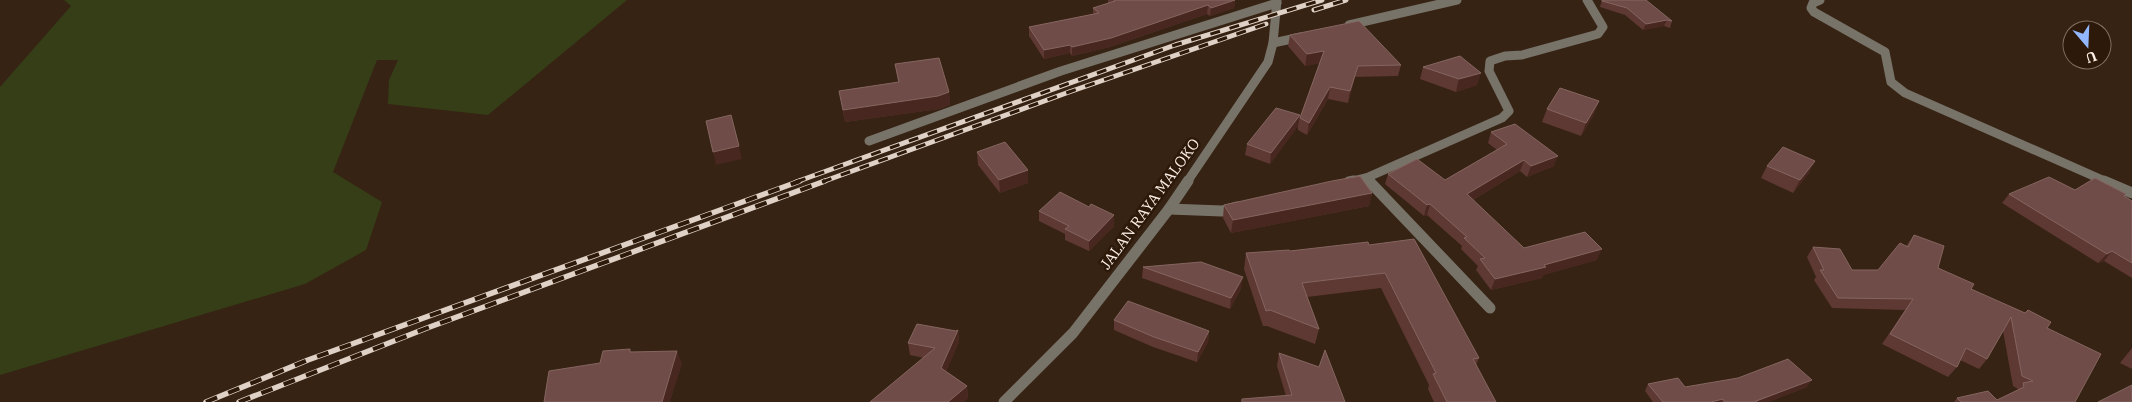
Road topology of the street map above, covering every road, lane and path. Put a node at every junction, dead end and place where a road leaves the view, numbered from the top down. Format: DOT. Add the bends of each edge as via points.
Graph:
graph roads {
  1 [pos="1457,0"];
  2 [pos="1587,0"];
  3 [pos="1820,0"];
  4 [pos="1277,2"];
  5 [pos="1340,27"];
  6 [pos="1311,34"];
  7 [pos="1273,43"];
  8 [pos="868,141"];
  9 [pos="1366,178"];
  10 [pos="1337,184"];
  11 [pos="2132,193"];
  12 [pos="1251,204"];
  13 [pos="1169,209"];
  14 [pos="1490,308"];
  15 [pos="1004,402"];
  1 -- 5 [label="street"];
  2 -- 9 [label="street" via="1603,27 1598,34 1490,61 1489,71 1509,111 1502,118"];
  3 -- 11 [label="street" via="1813,3 1811,8 1814,12 1885,52 1891,82 1905,93"];
  4 -- 7 [label="street, JALAN RAYA MALOKO"];
  4 -- 8 [label="street" via="1070,68"];
  6 -- 7 [label="street"];
  7 -- 13 [label="street, JALAN RAYA MALOKO" via="1268,62 1255,83"];
  9 -- 10 [label="street"];
  9 -- 14 [label="street"];
  12 -- 13 [label="street" via="1222,211"];
  13 -- 15 [label="street, JALAN RAYA MALOKO" via="1073,333"];
}
